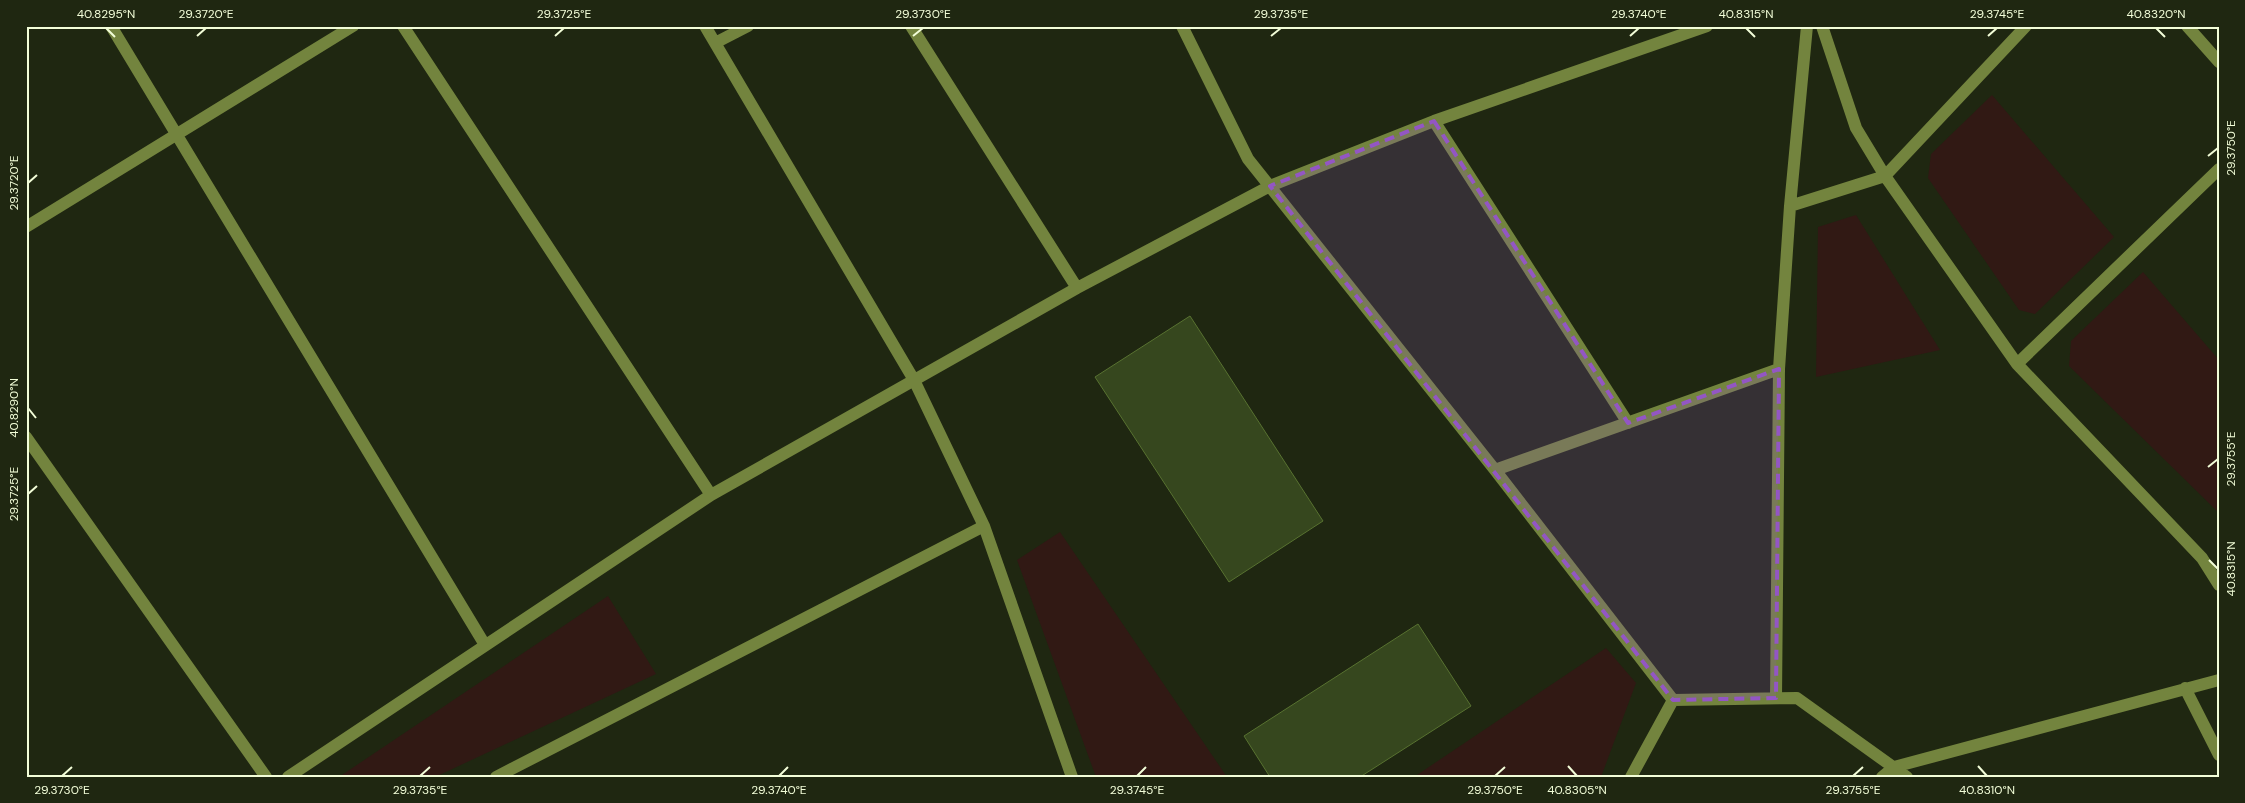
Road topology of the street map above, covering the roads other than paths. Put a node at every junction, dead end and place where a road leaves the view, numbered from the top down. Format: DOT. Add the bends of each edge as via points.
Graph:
graph roads {
  1 [pos="111,26"];
  2 [pos="353,26"];
  3 [pos="402,26"];
  4 [pos="705,26"];
  5 [pos="748,26"];
  6 [pos="911,26"];
  7 [pos="1182,26"];
  8 [pos="1707,26"];
  9 [pos="1807,26"];
  10 [pos="1822,26"];
  11 [pos="2026,26"];
  12 [pos="2187,26"];
  13 [pos="715,43"];
  14 [pos="2219,62"];
  15 [pos="1434,121"];
  16 [pos="177,135"];
  17 [pos="2219,169"];
  18 [pos="1885,176"];
  19 [pos="1270,186"];
  20 [pos="1790,206"];
  21 [pos="26,227"];
  22 [pos="1076,288"];
  23 [pos="2017,364"];
  24 [pos="1779,369"];
  25 [pos="914,380"];
  26 [pos="1628,423"];
  27 [pos="26,437"];
  28 [pos="1495,470"];
  29 [pos="711,495"];
  30 [pos="984,526"];
  31 [pos="2219,585"];
  32 [pos="485,645"];
  33 [pos="2219,680"];
  34 [pos="2185,688"];
  35 [pos="1776,698"];
  36 [pos="1674,700"];
  37 [pos="2219,755"];
  38 [pos="1894,767"];
  39 [pos="266,777"];
  40 [pos="288,777"];
  41 [pos="496,777"];
  42 [pos="1072,777"];
  43 [pos="1631,777"];
  44 [pos="1882,777"];
  45 [pos="1907,777"];
  1 -- 16 [label="street"];
  2 -- 16 [label="street"];
  3 -- 29 [label="street"];
  4 -- 13 [label="street"];
  5 -- 13 [label="street"];
  6 -- 22 [label="street"];
  7 -- 19 [label="street" via="1248,159"];
  8 -- 15 [label="street"];
  9 -- 20 [label="street"];
  10 -- 18 [label="street" via="1856,128"];
  11 -- 18 [label="street"];
  12 -- 14 [label="street"];
  13 -- 25 [label="street"];
  15 -- 19 [label="street"];
  15 -- 26 [label="street"];
  16 -- 21 [label="street"];
  16 -- 32 [label="street"];
  17 -- 23 [label="street"];
  18 -- 20 [label="street"];
  18 -- 23 [label="street"];
  19 -- 22 [label="street"];
  19 -- 28 [label="street"];
  20 -- 24 [label="street"];
  22 -- 25 [label="street"];
  23 -- 31 [label="street" via="2202,558"];
  24 -- 26 [label="street"];
  24 -- 35 [label="street"];
  25 -- 29 [label="street"];
  25 -- 30 [label="street"];
  26 -- 28 [label="street"];
  27 -- 39 [label="street"];
  28 -- 36 [label="street"];
  29 -- 32 [label="street"];
  30 -- 41 [label="street"];
  30 -- 42 [label="street"];
  32 -- 40 [label="street"];
  33 -- 34 [label="street"];
  34 -- 37 [label="street"];
  34 -- 38 [label="street"];
  35 -- 36 [label="street"];
  35 -- 38 [label="street" via="1797,698"];
  36 -- 43 [label="street"];
  38 -- 44 [label="street"];
  38 -- 45 [label="street"];
}
